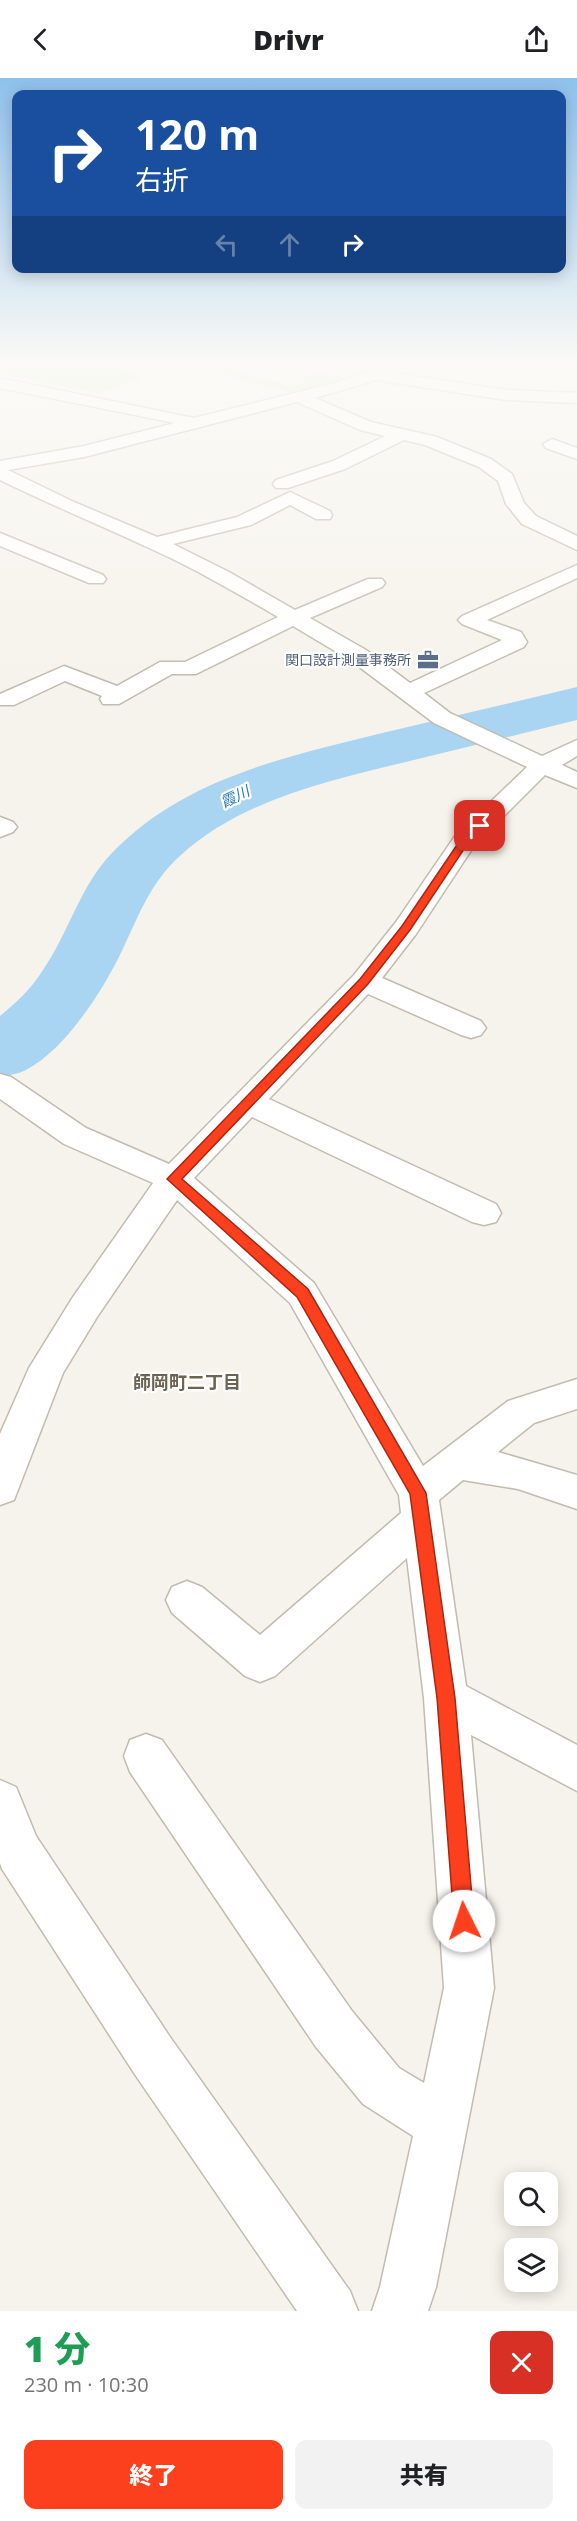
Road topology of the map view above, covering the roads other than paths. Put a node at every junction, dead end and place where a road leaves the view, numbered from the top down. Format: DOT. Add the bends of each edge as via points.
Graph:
graph roads {
  1 [pos="335,466"];
  2 [pos="489,466"];
  3 [pos="0,473"];
  4 [pos="282,484"];
  5 [pos="323,515"];
  6 [pos="0,539"];
  7 [pos="155,543"];
  8 [pos="577,544"];
  9 [pos="577,571"];
  10 [pos="96,579"];
  11 [pos="375,583"];
  12 [pos="296,617"];
  13 [pos="406,693"];
  14 [pos="6,700"];
  15 [pos="577,747"];
  16 [pos="541,766"];
  17 [pos="577,781"];
  18 [pos="364,981"];
  19 [pos="471,1028"];
  20 [pos="0,1084"];
  21 [pos="248,1102"];
  22 [pos="174,1179"];
  23 [pos="484,1213"];
  24 [pos="577,1394"];
  25 [pos="456,1462"];
  26 [pos="0,1488"];
  27 [pos="577,1492"];
  28 [pos="420,1506"];
  29 [pos="187,1600"];
  30 [pos="446,1698"];
  31 [pos="146,1756"];
  32 [pos="577,1768"];
  33 [pos="0,1803"];
  34 [pos="442,2124"];
  35 [pos="330,2311"];
  36 [pos="400,2311"];
  1 -- 4 [label="street"];
  2 -- 8 [label="street" via="506,478 515,504 529,520"];
  3 -- 7 [label="street"];
  5 -- 7 [label="street" via="290,498 244,521"];
  6 -- 10 [label="street"];
  7 -- 12 [label="street"];
  9 -- 13 [label="street" via="469,620 513,637 516,642"];
  11 -- 12 [label="street"];
  12 -- 13 [label="street" via="358,655"];
  12 -- 14 [label="street" via="188,669 168,667 115,697 64,673"];
  13 -- 16 [label="street" via="447,720"];
  15 -- 16 [label="street"];
  16 -- 17 [label="street"];
  16 -- 18 [label="street" via="464,841 406,928"];
  18 -- 19 [label="street"];
  18 -- 21 [label="street"];
  20 -- 22 [label="street" via="75,1136"];
  21 -- 22 [label="street"];
  21 -- 23 [label="street"];
  22 -- 26 [label="street" via="47,1368"];
  22 -- 28 [label="street" via="302,1293"];
  24 -- 25 [label="street" via="521,1412"];
  25 -- 27 [label="street" via="532,1475"];
  25 -- 28 [label="street"];
  28 -- 29 [label="street" via="260,1662"];
  28 -- 30 [label="street"];
  30 -- 32 [label="street"];
  30 -- 34 [label="street" via="469,1988"];
  31 -- 34 [label="street" via="334,2029 381,2086"];
  33 -- 35 [label="street" via="19,1852 152,2055"];
  34 -- 36 [label="street"];
}
